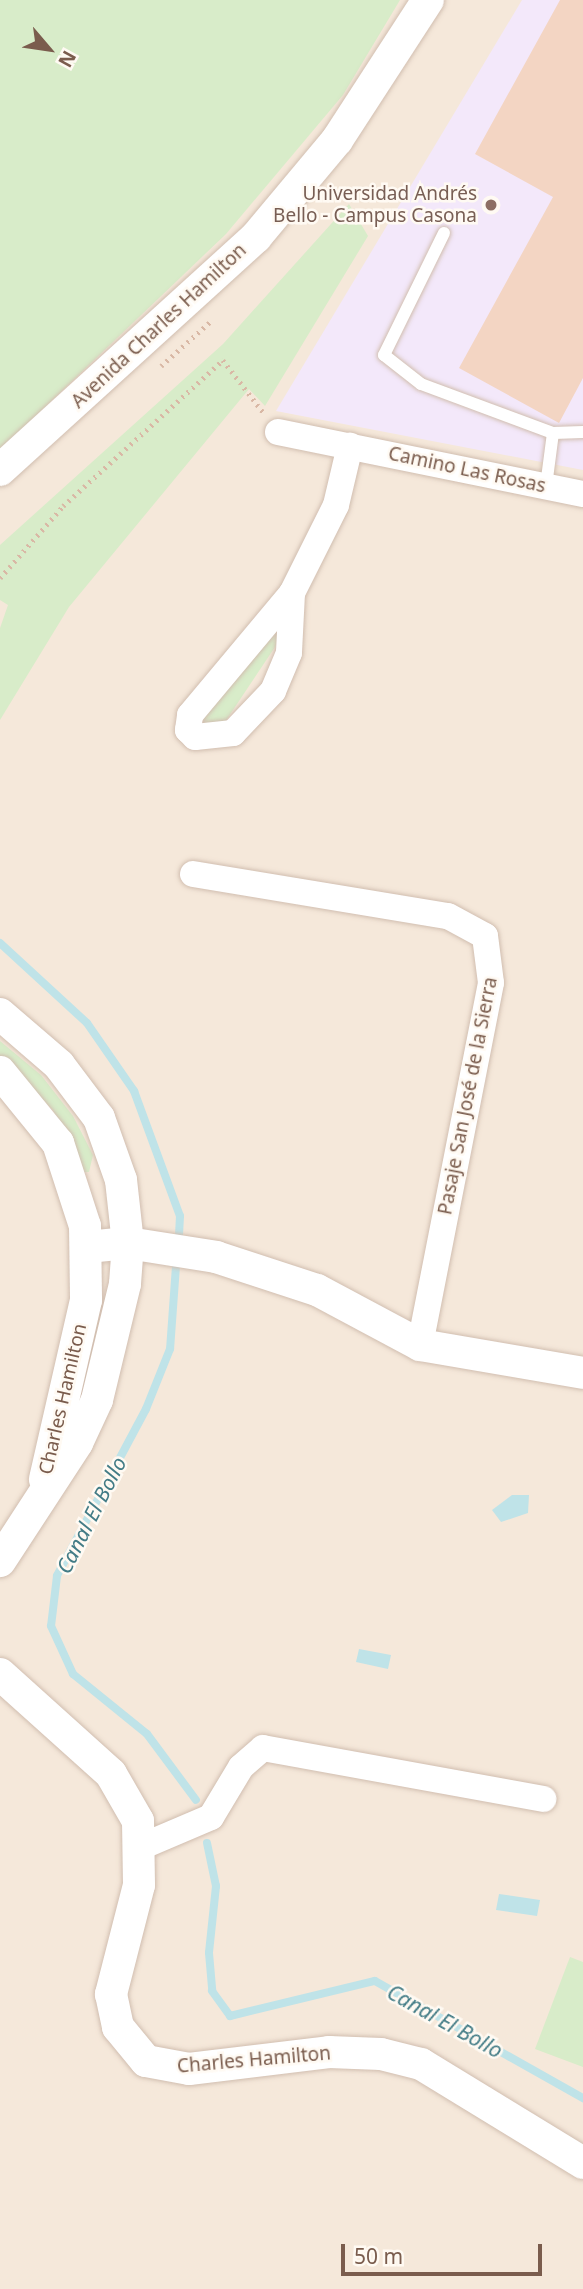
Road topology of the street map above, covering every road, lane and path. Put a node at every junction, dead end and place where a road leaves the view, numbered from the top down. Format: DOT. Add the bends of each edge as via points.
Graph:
graph roads {
  1 [pos="428,0"];
  2 [pos="444,233"];
  3 [pos="278,432"];
  4 [pos="583,432"];
  5 [pos="553,433"];
  6 [pos="350,446"];
  7 [pos="0,470"];
  8 [pos="546,486"];
  9 [pos="583,494"];
  10 [pos="0,578"];
  11 [pos="292,593"];
  12 [pos="193,874"];
  13 [pos="0,1014"];
  14 [pos="0,1072"];
  15 [pos="128,1243"];
  16 [pos="87,1247"];
  17 [pos="420,1345"];
  18 [pos="583,1373"];
  19 [pos="40,1500"];
  20 [pos="0,1561"];
  21 [pos="0,1674"];
  22 [pos="543,1799"];
  23 [pos="143,1846"];
  24 [pos="583,2162"];
  1 -- 7 [label="street, Avenida Charles Hamilton" via="337,140 256,237"];
  2 -- 5 [label="lane" via="384,355 421,384"];
  3 -- 6 [label="street, Camino Las Rosas"];
  3 -- 10 [label="path" via="223,360 63,506"];
  4 -- 5 [label="lane"];
  5 -- 8 [label="lane"];
  6 -- 8 [label="street, Camino Las Rosas"];
  6 -- 11 [label="street" via="337,505"];
  8 -- 9 [label="street, Camino Las Rosas"];
  11 -- 11 [label="street" via="289,653 273,691 233,733 195,737 188,730 190,715"];
  12 -- 17 [label="street, Pasaje San José de la Sierra" via="448,916 485,936 491,983"];
  13 -- 15 [label="street, Charles Hamilton" via="60,1065 99,1118 121,1180"];
  14 -- 16 [label="street, Charles Hamilton" via="58,1143 79,1199"];
  15 -- 16 [label="street"];
  15 -- 17 [label="street" via="269,1271"];
  15 -- 19 [label="street, Charles Hamilton" via="125,1284 97,1400"];
  16 -- 19 [label="street, Charles Hamilton" via="75,1360"];
  17 -- 18 [label="street"];
  19 -- 20 [label="street, Charles Hamilton"];
  21 -- 23 [label="street, Charles Hamilton" via="111,1774 138,1821"];
  22 -- 23 [label="street" via="263,1748 241,1768 211,1817"];
  23 -- 24 [label="street, Charles Hamilton" via="111,1994 118,2027 145,2061 189,2069 329,2053 381,2054 421,2064"];
}
